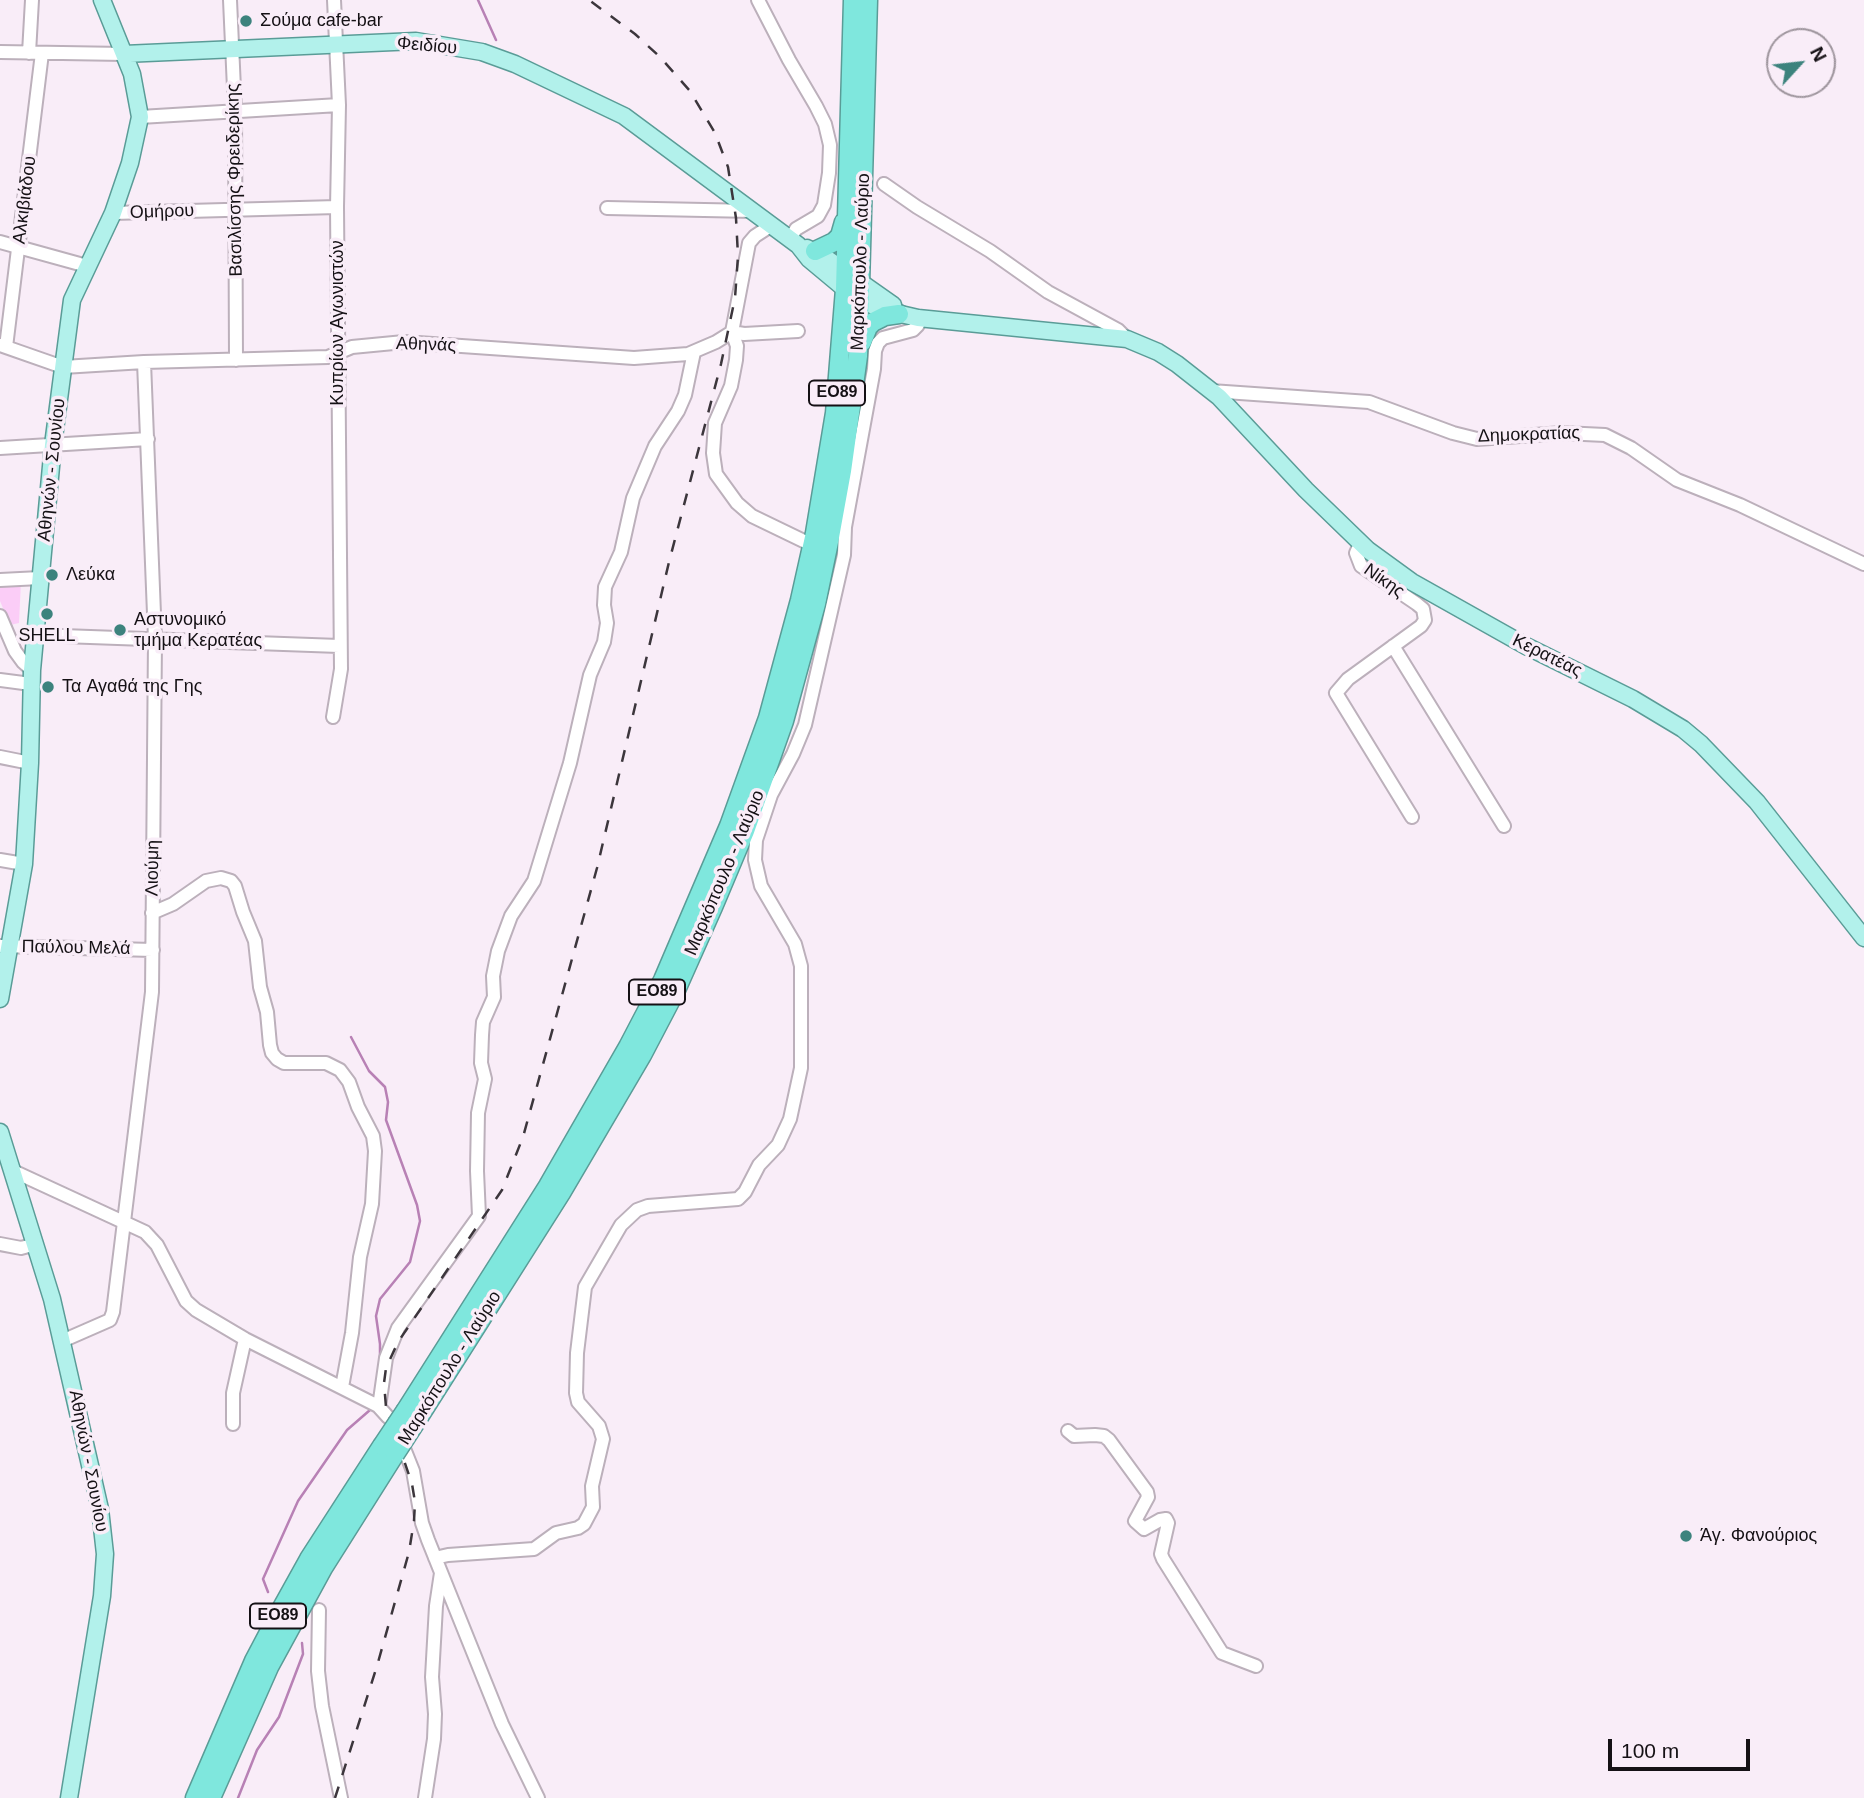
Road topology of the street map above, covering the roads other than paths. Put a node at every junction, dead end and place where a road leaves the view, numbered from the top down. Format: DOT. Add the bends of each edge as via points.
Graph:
graph roads {
  1 [pos="32,0"];
  2 [pos="102,0"];
  3 [pos="230,0"];
  4 [pos="334,0"];
  5 [pos="758,0"];
  6 [pos="853,0"];
  7 [pos="868,0"];
  8 [pos="336,45"];
  9 [pos="232,48"];
  10 [pos="0,52"];
  11 [pos="35,53"];
  12 [pos="124,54"];
  13 [pos="339,105"];
  14 [pos="235,111"];
  15 [pos="140,117"];
  16 [pos="884,184"];
  17 [pos="337,207"];
  18 [pos="607,208"];
  19 [pos="848,208"];
  20 [pos="236,209"];
  21 [pos="752,211"];
  22 [pos="113,214"];
  23 [pos="772,225"];
  24 [pos="0,242"];
  25 [pos="794,242"];
  26 [pos="19,246"];
  27 [pos="815,251"];
  28 [pos="87,266"];
  29 [pos="853,286"];
  30 [pos="899,314"];
  31 [pos="918,318"];
  32 [pos="798,331"];
  33 [pos="732,332"];
  34 [pos="1127,339"];
  35 [pos="3,346"];
  36 [pos="694,352"];
  37 [pos="338,354"];
  38 [pos="858,356"];
  39 [pos="236,360"];
  40 [pos="144,362"];
  41 [pos="63,367"];
  42 [pos="1211,391"];
  43 [pos="148,439"];
  44 [pos="53,445"];
  45 [pos="0,448"];
  46 [pos="1361,542"];
  47 [pos="812,545"];
  48 [pos="1864,564"];
  49 [pos="40,578"];
  50 [pos="0,580"];
  51 [pos="0,616"];
  52 [pos="35,635"];
  53 [pos="155,639"];
  54 [pos="339,646"];
  55 [pos="1393,646"];
  56 [pos="32,677"];
  57 [pos="0,680"];
  58 [pos="333,717"];
  59 [pos="0,757"];
  60 [pos="30,763"];
  61 [pos="1412,817"];
  62 [pos="1504,825"];
  63 [pos="0,860"];
  64 [pos="24,864"];
  65 [pos="152,913"];
  66 [pos="1859,922"];
  67 [pos="1864,938"];
  68 [pos="5,947"];
  69 [pos="153,950"];
  70 [pos="0,999"];
  71 [pos="0,1132"];
  72 [pos="13,1171"];
  73 [pos="123,1221"];
  74 [pos="0,1244"];
  75 [pos="36,1244"];
  76 [pos="245,1339"];
  77 [pos="62,1341"];
  78 [pos="342,1387"];
  79 [pos="412,1413"];
  80 [pos="233,1424"];
  81 [pos="1068,1431"];
  82 [pos="393,1449"];
  83 [pos="435,1559"];
  84 [pos="442,1573"];
  85 [pos="319,1610"];
  86 [pos="1256,1666"];
  87 [pos="69,1798"];
  88 [pos="195,1798"];
  89 [pos="211,1798"];
  90 [pos="341,1798"];
  91 [pos="425,1798"];
  92 [pos="538,1798"];
  1 -- 11 [label="street, Αλκιβιάδου"];
  2 -- 12 [label="main road, Αθηνών - Σουνίου"];
  3 -- 9 [label="street, Βασιλίσσης Φρειδερίκης"];
  4 -- 8 [label="street, Κυπρίων Αγωνιστών"];
  5 -- 25 [label="street" via="825,124 830,145 824,205 818,216 796,229"];
  6 -- 19 [label="highway, Μαρκόπουλο - Λαύριο / ΕΟ89"];
  7 -- 29 [label="highway, Μαρκόπουλο - Λαύριο / ΕΟ89"];
  8 -- 9 [label="main road, Φειδίου"];
  8 -- 13 [label="street, Κυπρίων Αγωνιστών"];
  8 -- 21 [label="main road, Φειδίου" via="416,41 482,52 515,64 624,116"];
  9 -- 12 [label="main road, Φειδίου"];
  9 -- 14 [label="street, Βασιλίσσης Φρειδερίκης"];
  10 -- 11 [label="street, Φειδίου"];
  11 -- 12 [label="street, Φειδίου"];
  11 -- 26 [label="street, Αλκιβιάδου"];
  12 -- 15 [label="main road, Αθηνών - Σουνίου"];
  13 -- 14 [label="street"];
  13 -- 17 [label="street, Κυπρίων Αγωνιστών"];
  14 -- 15 [label="street"];
  14 -- 20 [label="street, Βασιλίσσης Φρειδερίκης"];
  15 -- 22 [label="main road, Αθηνών - Σουνίου"];
  16 -- 34 [label="street"];
  17 -- 20 [label="street, Ομήρου"];
  17 -- 37 [label="street, Κυπρίων Αγωνιστών"];
  18 -- 21 [label="street"];
  19 -- 27 [label="highway" via="840,236"];
  19 -- 29 [label="highway, Μαρκόπουλο - Λαύριο / ΕΟ89"];
  20 -- 22 [label="street, Ομήρου"];
  20 -- 39 [label="street, Βασιλίσσης Φρειδερίκης"];
  21 -- 23 [label="main road, Φειδίου"];
  22 -- 28 [label="main road, Αθηνών - Σουνίου"];
  23 -- 25 [label="main road, Φειδίου"];
  23 -- 33 [label="street" via="749,243"];
  24 -- 26 [label="street"];
  25 -- 27 [label="main road"];
  25 -- 29 [label="main road" via="809,259"];
  26 -- 28 [label="street"];
  26 -- 35 [label="street, Αλκιβιάδου"];
  27 -- 29 [label="main road"];
  28 -- 41 [label="main road, Αθηνών - Σουνίου" via="72,300"];
  29 -- 30 [label="main road, Κερατέας" via="879,309"];
  29 -- 31 [label="main road"];
  29 -- 38 [label="highway, Μαρκόπουλο - Λαύριο / ΕΟ89"];
  29 -- 47 [label="highway, Μαρκόπουλο - Λαύριο / ΕΟ89"];
  30 -- 31 [label="main road, Κερατέας"];
  30 -- 38 [label="highway" via="879,318 868,327"];
  31 -- 34 [label="main road, Κερατέας"];
  31 -- 83 [label="street" via="914,330 883,338 875,351 844,555 805,725 765,809 756,841 761,886 795,944 801,966 801,1068 790,1119 778,1144 738,1199 637,1210 621,1225 585,1287 576,1393 603,1439 593,1507 584,1524 556,1533 534,1549"];
  32 -- 33 [label="street"];
  33 -- 36 [label="street, Αθηνάς"];
  33 -- 47 [label="street" via="736,360 715,423 716,474 752,516"];
  34 -- 42 [label="main road, Κερατέας" via="1158,352"];
  35 -- 41 [label="street, Αθηνάς"];
  36 -- 37 [label="street, Αθηνάς" via="634,358 404,342 352,347"];
  36 -- 78 [label="street" via="678,411 655,446 633,498 621,552 605,587 604,642 584,699 570,763 534,881 511,916 498,951 494,997 482,1035 485,1079 478,1113 479,1216 398,1328 386,1358 384,1412"];
  37 -- 39 [label="street, Αθηνάς"];
  37 -- 54 [label="street, Κυπρίων Αγωνιστών"];
  38 -- 79 [label="highway, Μαρκόπουλο - Λαύριο / ΕΟ89" via="816,604 784,721 745,831 676,990 642,1055 561,1193"];
  39 -- 40 [label="street, Αθηνάς"];
  40 -- 41 [label="street, Αθηνάς"];
  40 -- 43 [label="street, Λιούμη"];
  41 -- 44 [label="main road, Αθηνών - Σουνίου"];
  42 -- 46 [label="main road, Κερατέας"];
  42 -- 48 [label="street, Δημοκρατίας" via="1369,402 1478,439 1605,435 1677,480"];
  43 -- 44 [label="street"];
  43 -- 53 [label="street, Λιούμη"];
  44 -- 45 [label="street"];
  44 -- 49 [label="main road, Αθηνών - Σουνίου"];
  46 -- 55 [label="street, Νίκης" via="1356,553 1361,566 1417,604 1425,615 1421,625"];
  46 -- 66 [label="main road, Κερατέας" via="1445,602 1633,699 1692,736 1733,774"];
  47 -- 79 [label="highway, Μαρκόπουλο - Λαύριο / ΕΟ89" via="785,658 752,766 663,980 548,1186"];
  49 -- 50 [label="street"];
  49 -- 52 [label="main road, Αθηνών - Σουνίου"];
  51 -- 56 [label="street"];
  52 -- 53 [label="street"];
  52 -- 56 [label="main road, Αθηνών - Σουνίου"];
  53 -- 54 [label="street"];
  53 -- 65 [label="street, Λιούμη"];
  54 -- 58 [label="street, Κυπρίων Αγωνιστών" via="341,669"];
  55 -- 61 [label="street" via="1336,693"];
  55 -- 62 [label="street"];
  56 -- 57 [label="street"];
  56 -- 60 [label="main road, Αθηνών - Σουνίου"];
  59 -- 60 [label="street"];
  60 -- 64 [label="main road, Αθηνών - Σουνίου"];
  63 -- 64 [label="street"];
  64 -- 68 [label="main road, Αθηνών - Σουνίου"];
  65 -- 69 [label="street, Λιούμη"];
  65 -- 78 [label="street" via="206,881 231,881 255,941 272,1053 284,1063 326,1063 340,1070 373,1136 372,1204"];
  66 -- 67 [label="main road, Κερατέας"];
  68 -- 69 [label="street, Παύλου Μελά"];
  68 -- 70 [label="main road, Αθηνών - Σουνίου"];
  69 -- 73 [label="street, Λιούμη" via="152,992"];
  71 -- 72 [label="main road, Αθηνών - Σουνίου"];
  72 -- 73 [label="street"];
  72 -- 75 [label="main road, Αθηνών - Σουνίου"];
  73 -- 76 [label="street" via="145,1232 157,1245 186,1301"];
  73 -- 77 [label="street, Λιούμη" via="110,1320"];
  74 -- 75 [label="street" via="21,1248"];
  75 -- 77 [label="main road, Αθηνών - Σουνίου"];
  76 -- 78 [label="street"];
  76 -- 80 [label="street" via="233,1393"];
  77 -- 87 [label="main road, Αθηνών - Σουνίου" via="95,1479 104,1554 102,1596"];
  79 -- 82 [label="highway, Μαρκόπουλο - Λαύριο / ΕΟ89, bridge"];
  81 -- 86 [label="street" via="1074,1436 1109,1440 1147,1492 1135,1521 1144,1530 1166,1519 1163,1559 1222,1653"];
  82 -- 83 [label="street" via="413,1471 422,1523"];
  82 -- 88 [label="highway, Μαρκόπουλο - Λαύριο / ΕΟ89" via="309,1559 232,1710"];
  82 -- 89 [label="highway, Μαρκόπουλο - Λαύριο / ΕΟ89" via="269,1667"];
  83 -- 84 [label="street"];
  84 -- 91 [label="street" via="432,1665 434,1739"];
  84 -- 92 [label="street" via="502,1724"];
  85 -- 90 [label="street" via="319,1683"];
}
